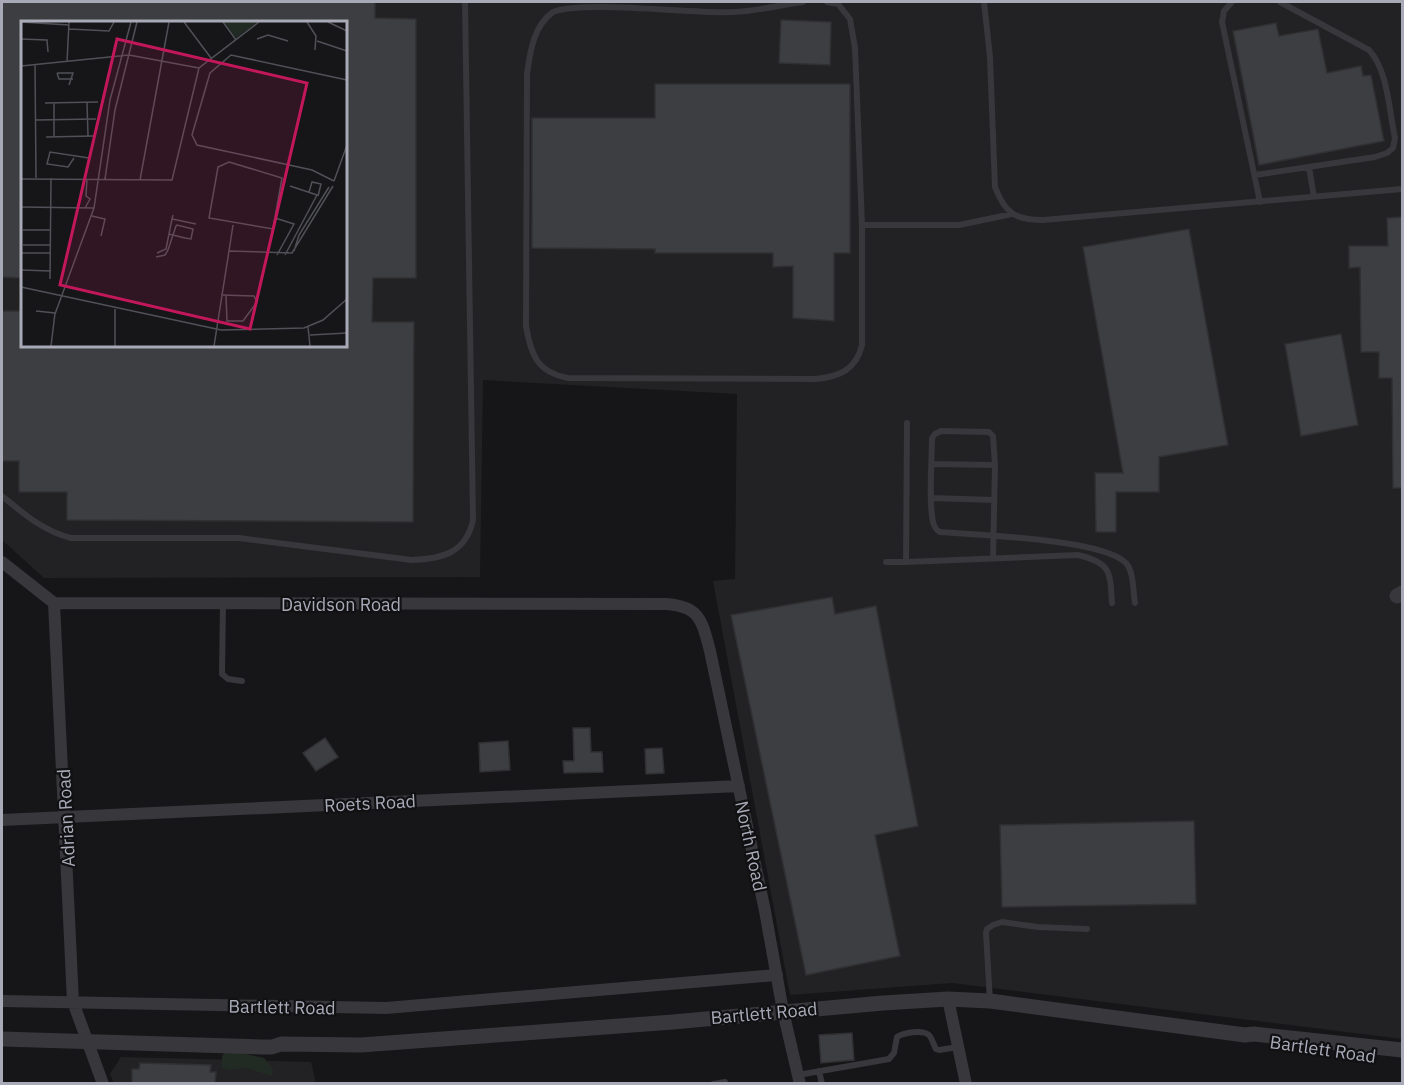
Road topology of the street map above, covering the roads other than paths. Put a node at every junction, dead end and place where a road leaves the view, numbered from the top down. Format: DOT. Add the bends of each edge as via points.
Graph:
graph roads {
  1 [pos="465,2"];
  2 [pos="802,2"];
  3 [pos="827,2"];
  4 [pos="984,2"];
  5 [pos="1232,2"];
  6 [pos="1280,2"];
  7 [pos="771,4"];
  8 [pos="1309,167"];
  9 [pos="1255,175"];
  10 [pos="1402,189"];
  11 [pos="1314,197"];
  12 [pos="1260,202"];
  13 [pos="1012,214"];
  14 [pos="862,225"];
  15 [pos="907,423"];
  16 [pos="932,464"];
  17 [pos="995,465"];
  18 [pos="2,496"];
  19 [pos="932,498"];
  20 [pos="994,500"];
  21 [pos="993,537"];
  22 [pos="993,558"];
  23 [pos="2,562"];
  24 [pos="886,562"];
  25 [pos="906,562"];
  26 [pos="54,603"];
  27 [pos="223,603"];
  28 [pos="1112,603"];
  29 [pos="1135,603"];
  30 [pos="694,611"];
  31 [pos="242,681"];
  32 [pos="739,786"];
  33 [pos="66,818"];
  34 [pos="2,820"];
  35 [pos="1087,929"];
  36 [pos="777,975"];
  37 [pos="948,999"];
  38 [pos="2,1000"];
  39 [pos="990,1001"];
  40 [pos="73,1002"];
  41 [pos="783,1011"];
  42 [pos="2,1031"];
  43 [pos="1245,1035"];
  44 [pos="87,1037"];
  45 [pos="2,1039"];
  46 [pos="958,1047"];
  47 [pos="1402,1050"];
  48 [pos="1402,1060"];
  49 [pos="819,1071"];
  50 [pos="799,1079"];
  51 [pos="725,1082"];
  52 [pos="103,1083"];
  53 [pos="713,1083"];
  54 [pos="822,1083"];
  55 [pos="966,1083"];
  1 -- 18 [label="lane" via="473,520 464,544 442,556 412,560 239,538 71,538 42,527"];
  2 -- 7 [label="lane"];
  3 -- 14 [label="lane" via="838,4 850,19 853,31"];
  4 -- 13 [label="lane" via="995,187"];
  5 -- 9 [label="lane" via="1224,11 1222,22"];
  6 -- 8 [label="lane" via="1376,57 1395,138 1387,153"];
  7 -- 14 [label="lane" via="734,12 590,3 554,11 540,26 527,74 526,326 532,352 548,371 568,378 814,379 837,375 854,365 862,345"];
  8 -- 9 [label="lane"];
  8 -- 11 [label="lane"];
  9 -- 12 [label="lane"];
  10 -- 11 [label="lane"];
  11 -- 12 [label="lane"];
  12 -- 13 [label="lane" via="1043,220 1022,219"];
  13 -- 14 [label="lane" via="959,225"];
  15 -- 25 [label="lane"];
  16 -- 17 [label="lane"];
  16 -- 17 [label="lane" via="932,438 941,431 988,432 995,443"];
  16 -- 19 [label="lane"];
  17 -- 20 [label="lane"];
  19 -- 20 [label="lane"];
  19 -- 21 [label="lane" via="933,523 940,532"];
  20 -- 21 [label="lane"];
  21 -- 22 [label="lane"];
  21 -- 29 [label="lane" via="1079,545 1112,554 1130,570"];
  22 -- 25 [label="lane"];
  22 -- 28 [label="lane" via="1078,555 1095,559 1106,567"];
  23 -- 26 [label="street"];
  24 -- 25 [label="lane"];
  26 -- 27 [label="street, Davidson Road"];
  26 -- 33 [label="street, Adrian Road"];
  27 -- 30 [label="street, Davidson Road" via="666,604"];
  27 -- 31 [label="lane" via="222,674"];
  30 -- 32 [label="street, North Road" via="710,651"];
  32 -- 33 [label="street, Roets Road"];
  32 -- 36 [label="street, North Road"];
  33 -- 34 [label="street, Roets Road"];
  33 -- 40 [label="street, Adrian Road"];
  35 -- 39 [label="lane" via="993,924 986,933"];
  36 -- 40 [label="street, Bartlett Road" via="386,1008"];
  36 -- 41 [label="street, North Road"];
  37 -- 39 [label="street, Bartlett Road"];
  37 -- 41 [label="street, Bartlett Road"];
  37 -- 46 [label="street"];
  38 -- 40 [label="street, Bartlett Road"];
  39 -- 43 [label="street, Bartlett Road"];
  40 -- 44 [label="street, Adrian Road"];
  41 -- 44 [label="street, Bartlett Road" via="361,1045 262,1047"];
  41 -- 50 [label="street, North Road"];
  42 -- 44 [label="street, Bartlett Road"];
  43 -- 47 [label="street, Bartlett Road"];
  43 -- 48 [label="street, Bartlett Road"];
  44 -- 45 [label="street, Bartlett Road"];
  44 -- 52 [label="street, Adrian Road"];
  46 -- 49 [label="lane" via="939,1050 929,1035 902,1034 897,1037 889,1059"];
  46 -- 55 [label="street"];
  49 -- 50 [label="lane"];
  49 -- 54 [label="lane"];
  51 -- 53 [label="lane"];
}
